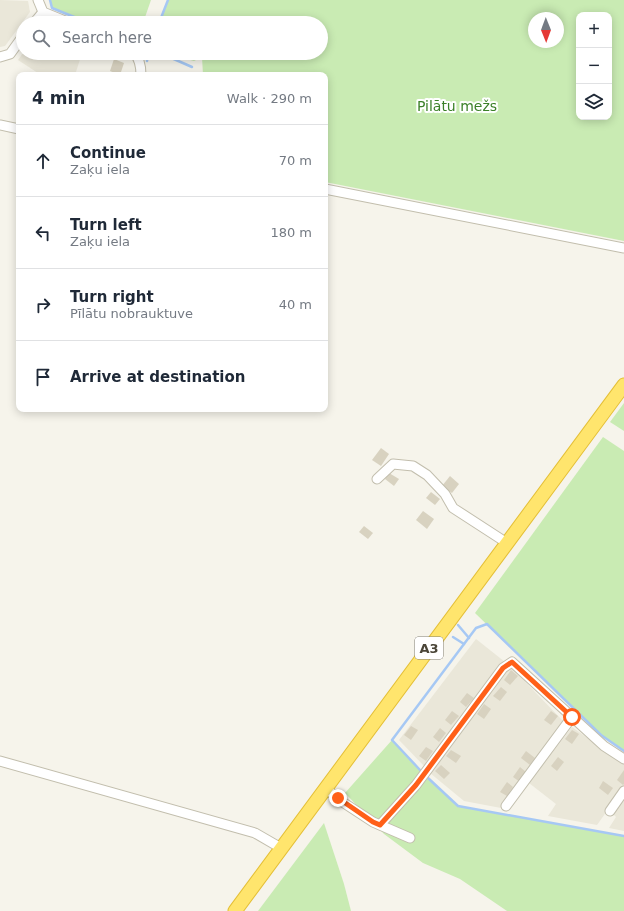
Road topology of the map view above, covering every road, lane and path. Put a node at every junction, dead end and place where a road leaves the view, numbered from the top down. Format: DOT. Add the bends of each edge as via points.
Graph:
graph roads {
  1 [pos="38,0"];
  2 [pos="43,12"];
  3 [pos="40,16"];
  4 [pos="53,16"];
  5 [pos="16,46"];
  6 [pos="0,57"];
  7 [pos="138,60"];
  8 [pos="141,72"];
  9 [pos="0,125"];
  10 [pos="16,128"];
  11 [pos="328,190"];
  12 [pos="624,248"];
  13 [pos="624,385"];
  14 [pos="377,479"];
  15 [pos="507,543"];
  16 [pos="572,717"];
  17 [pos="624,759"];
  18 [pos="0,761"];
  19 [pos="325,788"];
  20 [pos="624,791"];
  21 [pos="506,806"];
  22 [pos="610,811"];
  23 [pos="380,825"];
  24 [pos="410,838"];
  25 [pos="281,848"];
  26 [pos="235,911"];
  1 -- 2 [label="street"];
  2 -- 3 [label="street"];
  2 -- 4 [label="street"];
  5 -- 6 [label="street" via="10,54"];
  7 -- 8 [label="street"];
  9 -- 10 [label="street"];
  11 -- 12 [label="street"];
  13 -- 15 [label="highway, A3"];
  14 -- 15 [label="street" via="393,464 413,466 427,475 453,508"];
  15 -- 19 [label="highway, A3"];
  16 -- 17 [label="street" via="604,746"];
  16 -- 21 [label="street"];
  16 -- 23 [label="street" via="512,662 503,668 416,785"];
  18 -- 25 [label="street" via="255,832"];
  19 -- 23 [label="street"];
  19 -- 25 [label="highway, A3"];
  20 -- 22 [label="street"];
  23 -- 24 [label="street"];
  25 -- 26 [label="highway, A3"];
}
